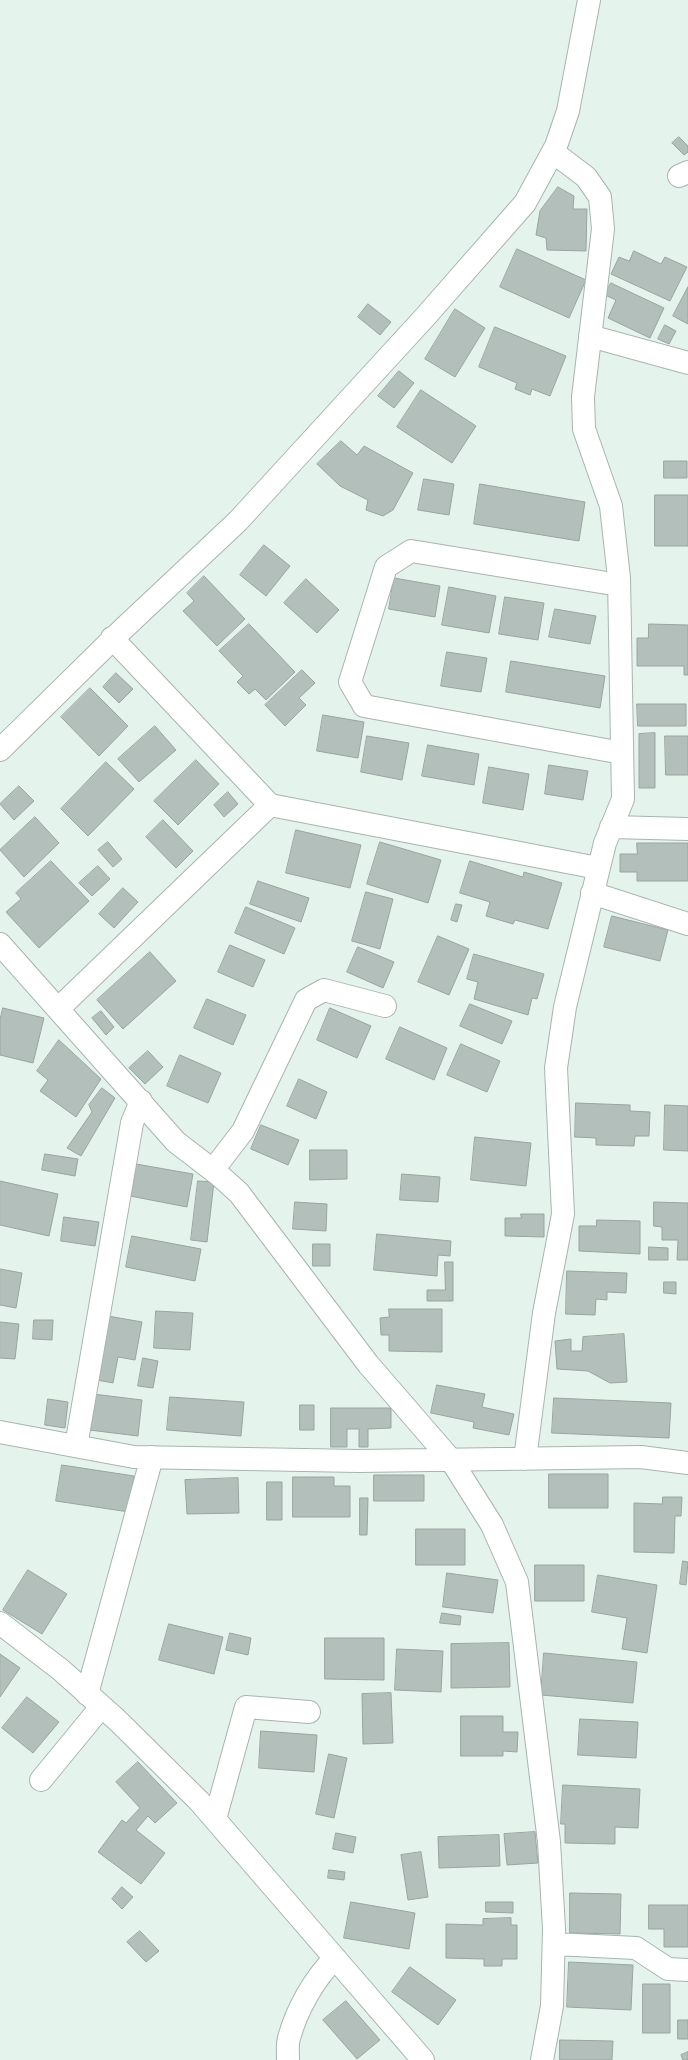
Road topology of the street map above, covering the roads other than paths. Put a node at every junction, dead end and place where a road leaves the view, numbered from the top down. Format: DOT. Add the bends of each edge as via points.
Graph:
graph roads {
  1 [pos="589,0"];
  2 [pos="553,152"];
  3 [pos="590,336"];
  4 [pos="688,363"];
  5 [pos="619,585"];
  6 [pos="112,638"];
  7 [pos="0,750"];
  8 [pos="622,753"];
  9 [pos="270,805"];
  10 [pos="611,827"];
  11 [pos="688,829"];
  12 [pos="598,868"];
  13 [pos="592,894"];
  14 [pos="688,924"];
  15 [pos="0,944"];
  16 [pos="385,1006"];
  17 [pos="58,1009"];
  18 [pos="141,1101"];
  19 [pos="213,1170"];
  20 [pos="0,1432"];
  21 [pos="76,1446"];
  22 [pos="152,1457"];
  23 [pos="525,1459"];
  24 [pos="451,1460"];
  25 [pos="688,1463"];
  26 [pos="0,1624"];
  27 [pos="94,1700"];
  28 [pos="309,1712"];
  29 [pos="41,1780"];
  30 [pos="215,1819"];
  31 [pos="554,1944"];
  32 [pos="335,1958"];
  33 [pos="688,1970"];
  34 [pos="288,2060"];
  35 [pos="423,2060"];
  36 [pos="542,2060"];
  1 -- 2 [label="street" via="568,111"];
  2 -- 3 [label="street" via="586,177 600,197 603,229"];
  2 -- 6 [label="street" via="525,203 425,317 238,522"];
  3 -- 4 [label="street"];
  3 -- 5 [label="street" via="583,397 584,429 611,506"];
  5 -- 8 [label="street"];
  5 -- 8 [label="street" via="412,551 386,567 350,682 364,706"];
  6 -- 7 [label="street"];
  6 -- 9 [label="street"];
  8 -- 10 [label="street" via="623,799"];
  9 -- 12 [label="street"];
  9 -- 17 [label="street"];
  10 -- 11 [label="street"];
  10 -- 12 [label="street"];
  12 -- 13 [label="street"];
  13 -- 14 [label="street"];
  13 -- 23 [label="street" via="565,1006 556,1068 563,1214 544,1313"];
  15 -- 17 [label="street"];
  16 -- 19 [label="street" via="324,990 306,1000 243,1131"];
  17 -- 18 [label="street"];
  18 -- 19 [label="street" via="176,1142"];
  18 -- 21 [label="street" via="132,1123"];
  19 -- 24 [label="street" via="239,1193 368,1364"];
  20 -- 21 [label="street"];
  21 -- 22 [label="street" via="134,1457"];
  22 -- 24 [label="street"];
  22 -- 27 [label="street"];
  23 -- 24 [label="street"];
  23 -- 25 [label="street" via="641,1457"];
  24 -- 31 [label="street" via="492,1525 517,1582 549,1842"];
  26 -- 27 [label="street" via="61,1670"];
  27 -- 29 [label="street"];
  27 -- 30 [label="street"];
  28 -- 30 [label="street" via="246,1707"];
  30 -- 32 [label="street"];
  31 -- 33 [label="street" via="636,1948 668,1969"];
  31 -- 36 [label="street" via="552,2006"];
  32 -- 34 [label="street" via="321,1973 297,2017 289,2040"];
  32 -- 35 [label="street"];
}
